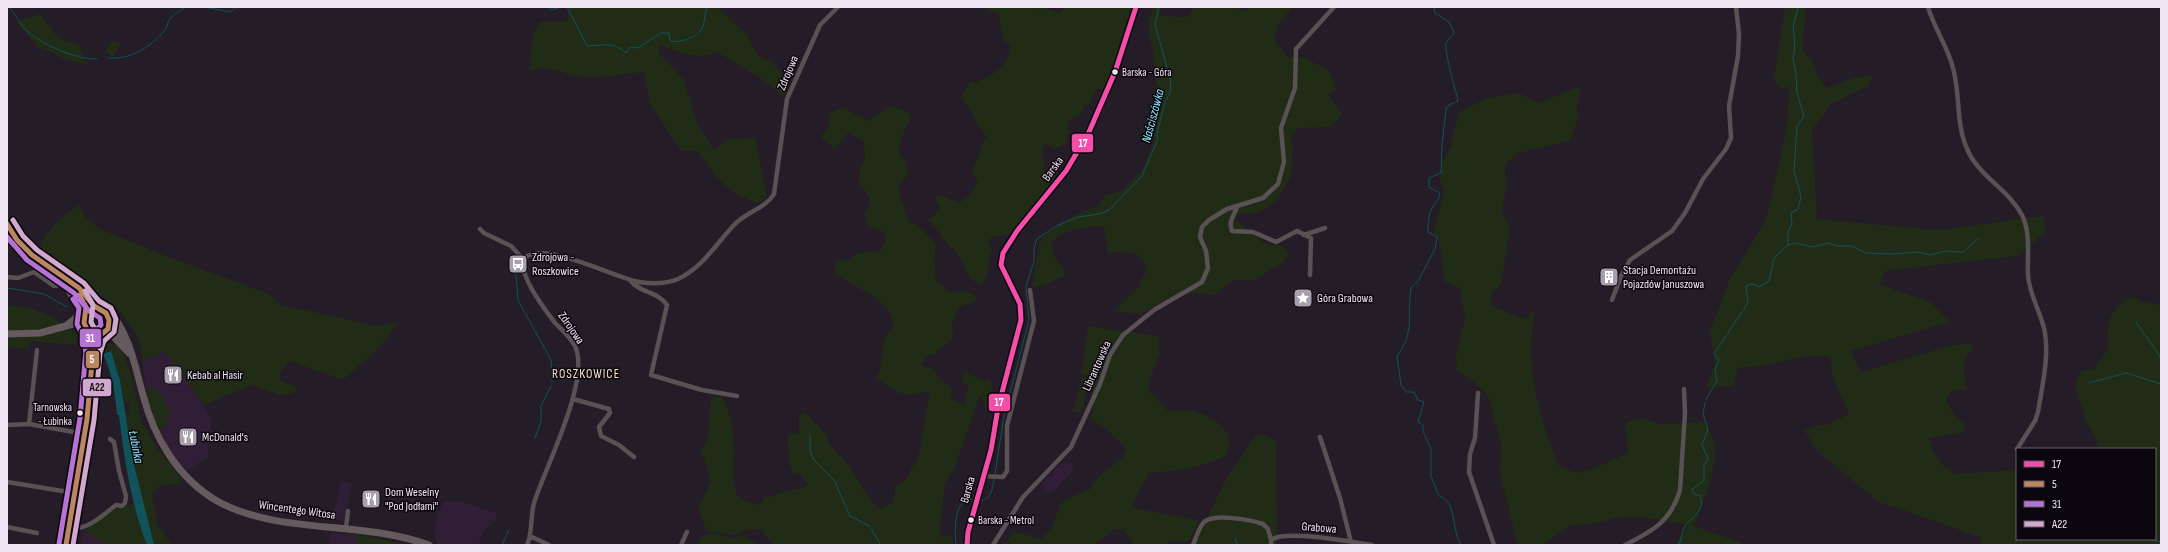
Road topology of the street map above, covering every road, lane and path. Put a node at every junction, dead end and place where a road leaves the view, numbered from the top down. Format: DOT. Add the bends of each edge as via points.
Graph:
graph roads {
  1 [pos="838,7"];
  2 [pos="1136,7"];
  3 [pos="1334,7"];
  4 [pos="1736,7"];
  5 [pos="1928,7"];
  6 [pos="1237,207"];
  7 [pos="7,224"];
  8 [pos="1325,228"];
  9 [pos="480,229"];
  10 [pos="1304,235"];
  11 [pos="523,259"];
  12 [pos="1310,275"];
  13 [pos="7,277"];
  14 [pos="61,277"];
  15 [pos="630,280"];
  16 [pos="79,288"];
  17 [pos="1030,290"];
  18 [pos="1612,300"];
  19 [pos="99,309"];
  20 [pos="87,313"];
  21 [pos="84,321"];
  22 [pos="110,324"];
  23 [pos="63,327"];
  24 [pos="53,331"];
  25 [pos="87,331"];
  26 [pos="7,334"];
  27 [pos="102,334"];
  28 [pos="128,344"];
  29 [pos="37,350"];
  30 [pos="93,351"];
  31 [pos="132,355"];
  32 [pos="1684,389"];
  33 [pos="1478,393"];
  34 [pos="737,396"];
  35 [pos="573,399"];
  36 [pos="29,424"];
  37 [pos="7,425"];
  38 [pos="84,434"];
  39 [pos="1320,437"];
  40 [pos="110,439"];
  41 [pos="2017,448"];
  42 [pos="634,456"];
  43 [pos="987,476"];
  44 [pos="7,482"];
  45 [pos="75,493"];
  46 [pos="348,511"];
  47 [pos="7,527"];
  48 [pos="69,528"];
  49 [pos="346,528"];
  50 [pos="687,532"];
  51 [pos="37,533"];
  52 [pos="530,536"];
  53 [pos="1351,542"];
  54 [pos="1271,543"];
  55 [pos="66,545"];
  56 [pos="429,545"];
  57 [pos="527,545"];
  58 [pos="549,545"];
  59 [pos="681,545"];
  60 [pos="967,545"];
  61 [pos="993,545"];
  62 [pos="1193,545"];
  63 [pos="1372,545"];
  64 [pos="1494,545"];
  65 [pos="1625,545"];
  1 -- 15 [label="street, Zdrojowa" via="820,25 787,99 778,178 771,199 742,216 697,267 685,275 658,283"];
  2 -- 43 [label="street, Barska" via="1117,72 1090,133 1066,171 1008,244 1002,256 1003,272 1020,304 1021,320 998,408"];
  3 -- 6 [label="street, Librantowska" via="1296,49 1295,88 1281,128 1284,162 1278,184 1263,198"];
  4 -- 18 [label="street" via="1739,34 1738,56 1729,106 1731,138 1672,231 1630,260"];
  5 -- 41 [label="street" via="1953,68 1958,94 1960,130 1968,151 1978,167 2016,205 2027,230 2028,278 2046,334 2036,421"];
  6 -- 10 [label="street" via="1231,219 1232,230 1253,232 1276,242 1297,231"];
  6 -- 61 [label="street, Librantowska" via="1218,213 1202,227 1200,237 1206,251 1208,268 1202,282 1154,310 1123,335 1115,345 1071,447 1023,497"];
  7 -- 14 [label="main road" via="24,248"];
  8 -- 10 [label="street"];
  9 -- 11 [label="street" via="511,246"];
  10 -- 12 [label="street" via="1312,238"];
  11 -- 15 [label="street, Zdrojowa" via="535,253 550,254 572,259"];
  11 -- 35 [label="street, Zdrojowa" via="528,283 574,346 578,364"];
  13 -- 14 [label="street" via="18,278 34,272 55,286"];
  14 -- 16 [label="main road"];
  14 -- 20 [label="main road" via="82,299"];
  14 -- 23 [label="main road" via="76,300 79,310 75,320"];
  15 -- 34 [label="street, Zdrojowa" via="634,286 661,298 667,305 651,375 702,390"];
  16 -- 19 [label="main road"];
  16 -- 28 [label="main road" via="111,313"];
  17 -- 43 [label="street" via="1034,321 1007,426 1007,471 999,477"];
  19 -- 20 [label="main road"];
  19 -- 22 [label="main road" via="108,316"];
  20 -- 21 [label="main road"];
  21 -- 23 [label="main road"];
  21 -- 25 [label="main road"];
  22 -- 27 [label="main road"];
  22 -- 28 [label="main road, Wincentego Witosa"];
  23 -- 24 [label="main road"];
  24 -- 25 [label="main road"];
  24 -- 26 [label="main road"];
  25 -- 27 [label="main road"];
  25 -- 30 [label="main road"];
  27 -- 30 [label="main road"];
  27 -- 31 [label="main road, Wincentego Witosa" via="112,335"];
  28 -- 31 [label="main road, Wincentego Witosa"];
  29 -- 36 [label="street"];
  30 -- 38 [label="main road"];
  31 -- 49 [label="main road, Wincentego Witosa" via="149,416 158,437 179,468 198,487 228,506 258,517"];
  32 -- 65 [label="street" via="1685,412 1680,490 1677,500 1667,518 1658,527"];
  33 -- 64 [label="street" via="1475,438 1470,454 1469,472"];
  35 -- 42 [label="street" via="609,410 610,413 599,427 600,436"];
  35 -- 52 [label="street, Zdrojowa" via="535,503"];
  36 -- 37 [label="street"];
  36 -- 38 [label="street"];
  38 -- 45 [label="main road"];
  39 -- 53 [label="street"];
  40 -- 48 [label="street" via="114,442 126,496 125,503 122,506 116,505 85,528"];
  43 -- 60 [label="street, Barska" via="979,493"];
  44 -- 45 [label="street"];
  45 -- 48 [label="main road"];
  46 -- 49 [label="street"];
  47 -- 51 [label="street"];
  48 -- 55 [label="main road"];
  49 -- 56 [label="main road, Wincentego Witosa" via="400,536"];
  50 -- 59 [label="street"];
  52 -- 57 [label="street, Zdrojowa"];
  52 -- 58 [label="street"];
  53 -- 54 [label="street, Grabowa" via="1323,537 1275,536"];
  53 -- 63 [label="street, Grabowa"];
  54 -- 62 [label="street" via="1268,529 1263,524 1220,518 1203,523"];
}
